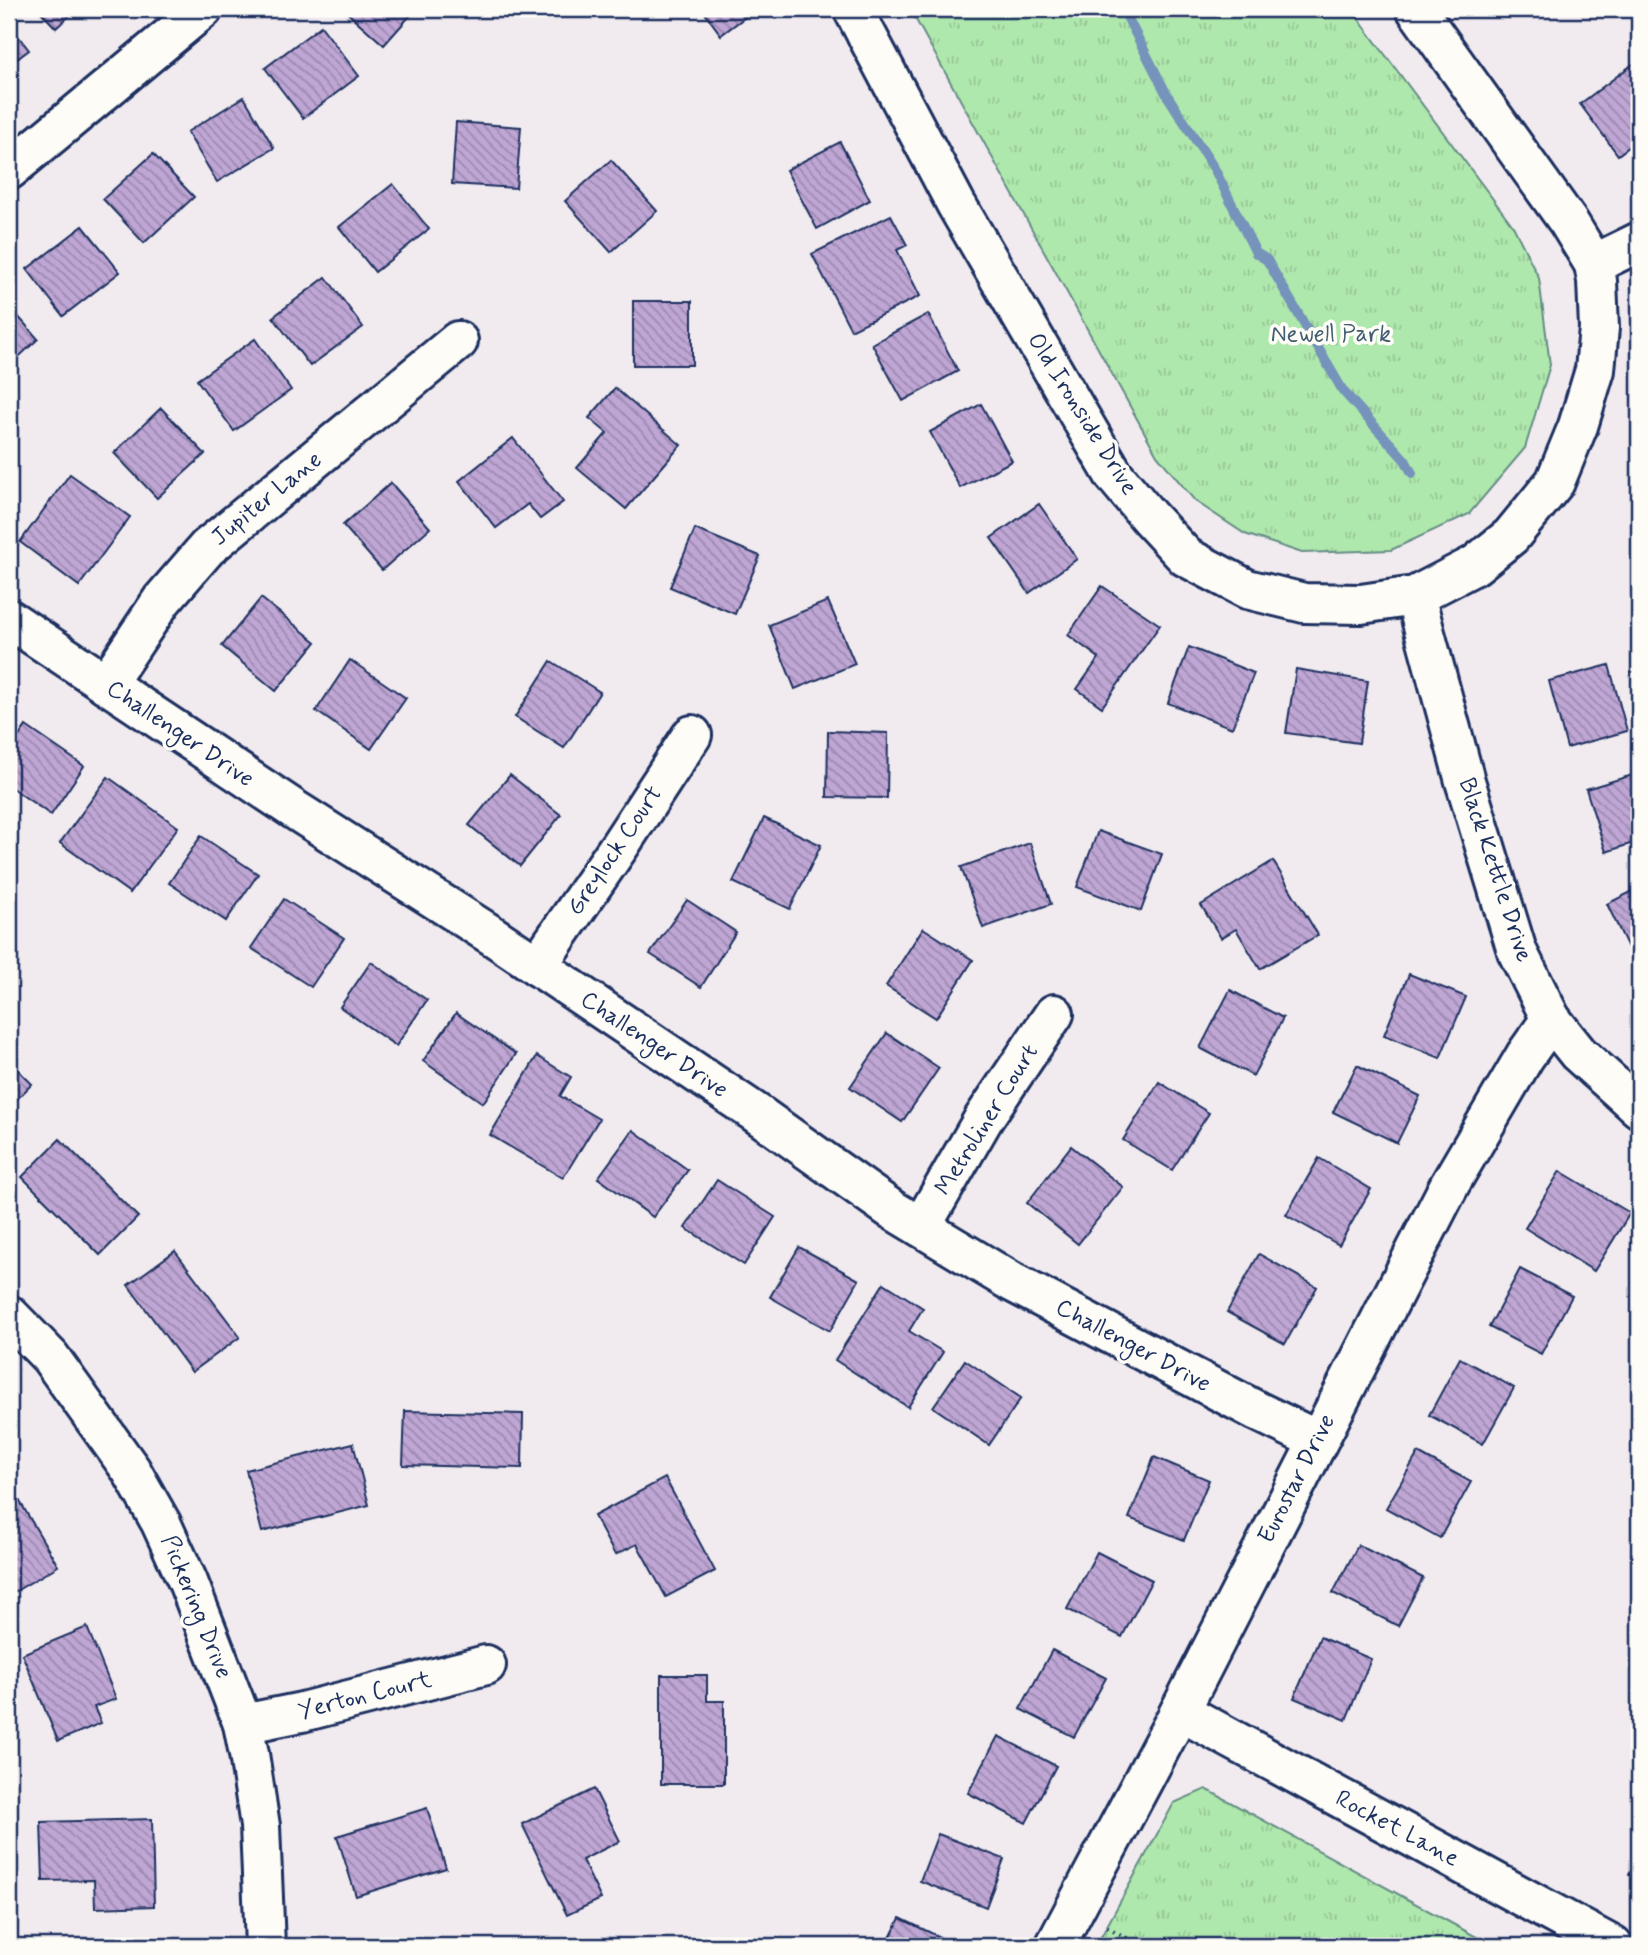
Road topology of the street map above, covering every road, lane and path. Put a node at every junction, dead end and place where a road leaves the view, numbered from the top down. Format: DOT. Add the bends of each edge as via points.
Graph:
graph roads {
  1 [pos="203,9"];
  2 [pos="853,9"];
  3 [pos="1416,9"];
  4 [pos="9,170"];
  5 [pos="1639,242"];
  6 [pos="1594,264"];
  7 [pos="458,341"];
  8 [pos="1415,596"];
  9 [pos="9,619"];
  10 [pos="106,684"];
  11 [pos="692,735"];
  12 [pos="537,966"];
  13 [pos="1054,1014"];
  14 [pos="1551,1019"];
  15 [pos="1639,1108"];
  16 [pos="921,1227"];
  17 [pos="9,1315"];
  18 [pos="1317,1440"];
  19 [pos="486,1665"];
  20 [pos="1180,1711"];
  21 [pos="243,1724"];
  22 [pos="1097,1922"];
  23 [pos="265,1946"];
  24 [pos="1055,1946"];
  25 [pos="1140,1946"];
  26 [pos="1237,1946"];
  27 [pos="1277,1946"];
  28 [pos="1614,1946"];
  1 -- 4 [label="street"];
  2 -- 8 [label="street, Old Ironside Drive" via="956,204 1114,475 1186,557 1247,589 1304,603 1361,604"];
  3 -- 6 [label="street, Old Ironside Drive"];
  5 -- 6 [label="street"];
  6 -- 8 [label="street, Old Ironside Drive" via="1599,328 1595,370 1555,482 1511,536 1475,565"];
  7 -- 10 [label="street, Jupiter Lane" via="207,548 162,600"];
  8 -- 14 [label="street, Black Kettle Drive" via="1517,951"];
  9 -- 10 [label="street, Challenger Drive"];
  10 -- 12 [label="street, Challenger Drive"];
  11 -- 12 [label="street, Greylock Court"];
  12 -- 16 [label="street, Challenger Drive"];
  13 -- 16 [label="street, Metroliner Court" via="984,1118"];
  14 -- 15 [label="street, Black Kettle Drive" via="1578,1053"];
  14 -- 18 [label="street, Eurostar Drive" via="1450,1184"];
  16 -- 18 [label="street, Challenger Drive" via="1012,1282"];
  17 -- 21 [label="street, Pickering Drive" via="50,1357 131,1470 162,1523"];
  18 -- 20 [label="street, Eurostar Drive"];
  19 -- 21 [label="street, Yerton Court"];
  20 -- 24 [label="street, Eurostar Drive"];
  20 -- 28 [label="street, Rocket Lane"];
  21 -- 23 [label="street, Pickering Drive" via="260,1826"];
  22 -- 25 [label="path"];
  26 -- 27 [label="path"];
}
